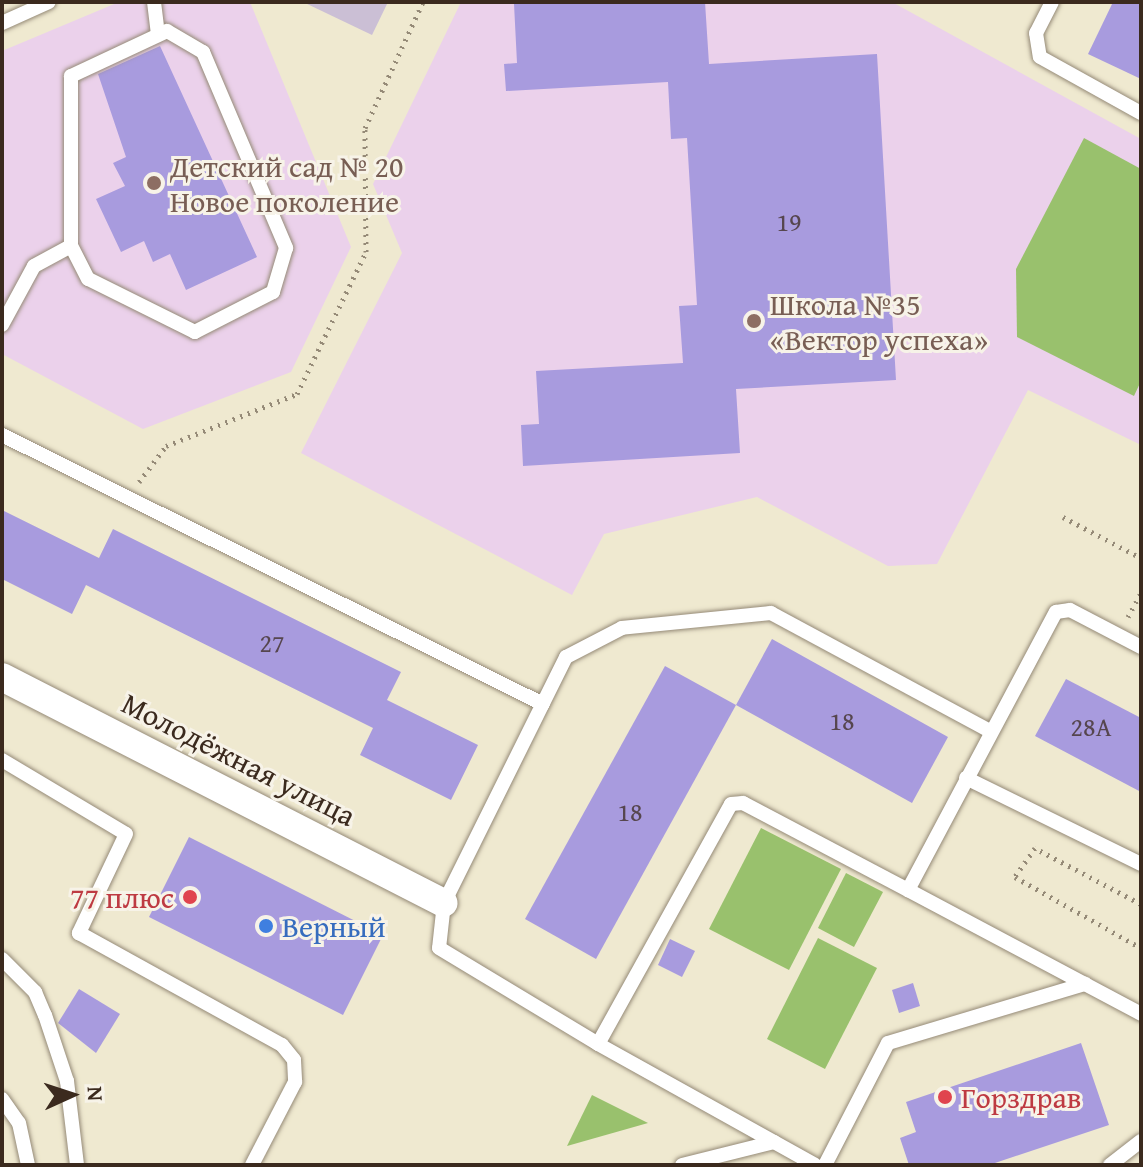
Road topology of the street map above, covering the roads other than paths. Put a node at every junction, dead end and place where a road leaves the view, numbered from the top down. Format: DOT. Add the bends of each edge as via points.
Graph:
graph roads {
  1 [pos="49,2"];
  2 [pos="154,2"];
  3 [pos="1052,2"];
  4 [pos="2,23"];
  5 [pos="158,35"];
  6 [pos="1141,113"];
  7 [pos="71,246"];
  8 [pos="2,325"];
  9 [pos="2,435"];
  10 [pos="1141,647"];
  11 [pos="2,677"];
  12 [pos="543,704"];
  13 [pos="990,731"];
  14 [pos="2,760"];
  15 [pos="966,778"];
  16 [pos="1141,864"];
  17 [pos="908,890"];
  18 [pos="444,903"];
  19 [pos="2,959"];
  20 [pos="1085,984"];
  21 [pos="1141,1014"];
  22 [pos="598,1044"];
  23 [pos="2,1099"];
  24 [pos="1141,1141"];
  25 [pos="774,1142"];
  26 [pos="28,1165"];
  27 [pos="77,1165"];
  28 [pos="252,1165"];
  29 [pos="682,1165"];
  30 [pos="815,1165"];
  31 [pos="825,1165"];
  32 [pos="1110,1165"];
  1 -- 4 [label="lane"];
  2 -- 5 [label="lane"];
  3 -- 6 [label="lane" via="1036,33 1040,57"];
  5 -- 7 [label="lane" via="79,69 69,82"];
  5 -- 7 [label="lane" via="180,33 203,52 286,248 283,273 267,297 190,332 88,279"];
  7 -- 8 [label="lane" via="34,266"];
  9 -- 12 [label="lane"];
  10 -- 13 [label="lane" via="1070,610 1056,612"];
  11 -- 18 [label="street, Молодёжная улица"];
  12 -- 13 [label="lane" via="566,657 622,628 771,613"];
  12 -- 18 [label="lane"];
  13 -- 15 [label="lane"];
  14 -- 28 [label="lane" via="126,834 79,933 282,1045 294,1060 295,1082"];
  15 -- 16 [label="lane"];
  15 -- 17 [label="lane"];
  17 -- 20 [label="lane"];
  17 -- 22 [label="lane" via="743,803 731,804"];
  18 -- 22 [label="lane" via="438,936 445,958"];
  19 -- 27 [label="lane" via="35,992 45,1015 67,1081"];
  20 -- 21 [label="lane"];
  20 -- 31 [label="lane" via="888,1043"];
  22 -- 25 [label="lane"];
  23 -- 26 [label="lane" via="19,1123"];
  24 -- 32 [label="lane"];
  25 -- 29 [label="lane"];
  25 -- 30 [label="lane"];
}
